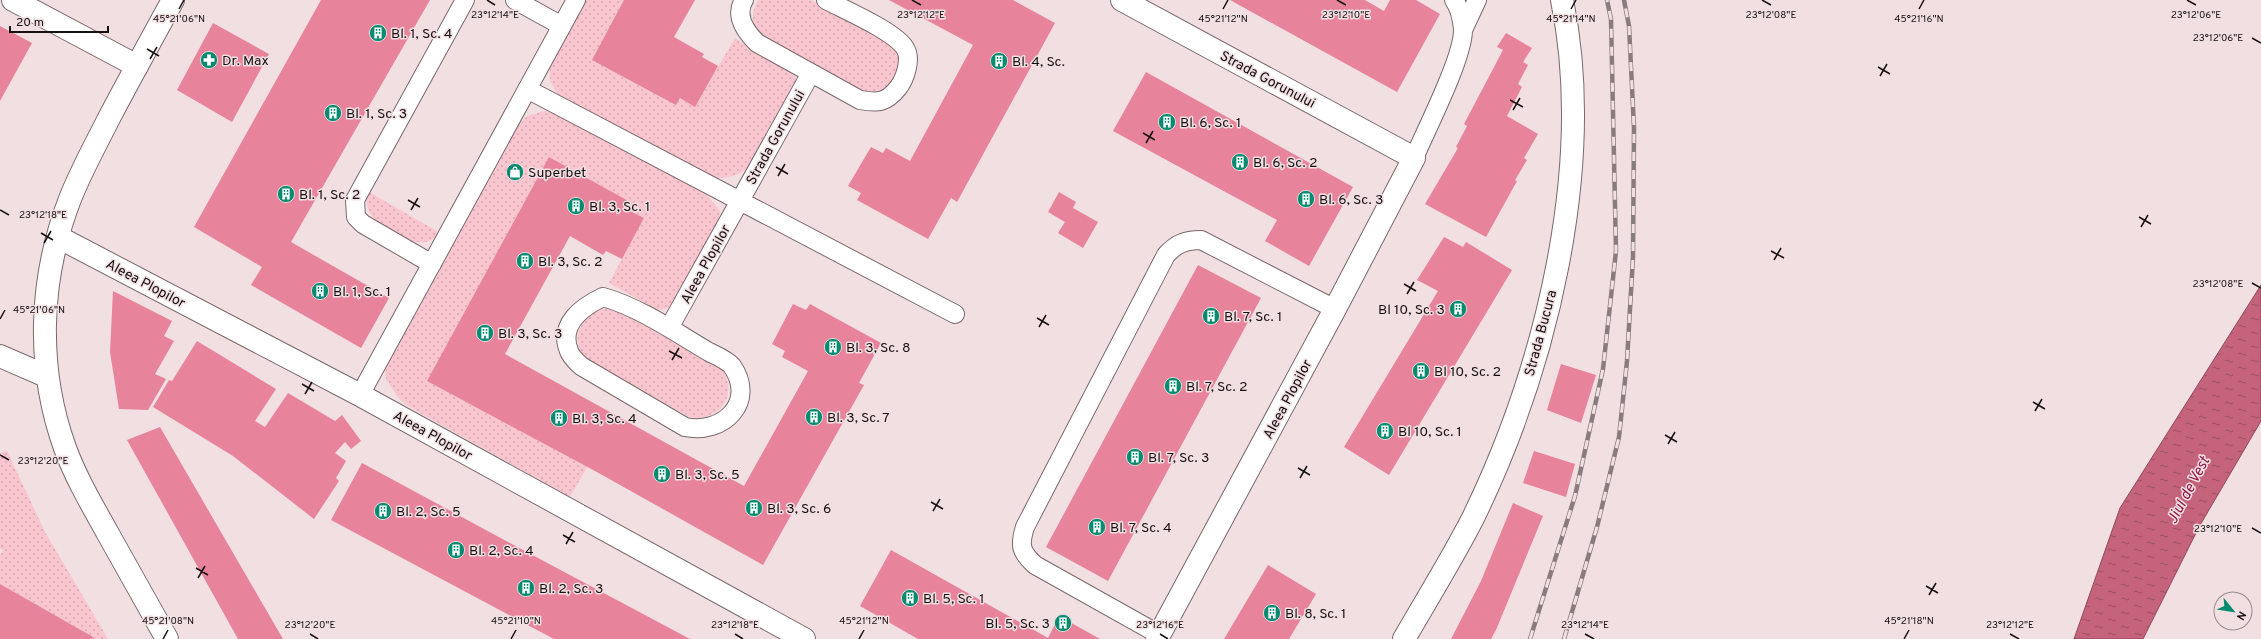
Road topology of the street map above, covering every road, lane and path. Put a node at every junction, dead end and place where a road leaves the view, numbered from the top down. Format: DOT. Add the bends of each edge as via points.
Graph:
graph roads {
  1 [pos="13,0"];
  2 [pos="173,0"];
  3 [pos="465,0"];
  4 [pos="515,0"];
  5 [pos="576,0"];
  6 [pos="744,0"];
  7 [pos="826,0"];
  8 [pos="1122,0"];
  9 [pos="1454,0"];
  10 [pos="1477,0"];
  11 [pos="1562,0"];
  12 [pos="562,26"];
  13 [pos="1463,30"];
  14 [pos="137,66"];
  15 [pos="810,73"];
  16 [pos="527,89"];
  17 [pos="1414,158"];
  18 [pos="740,200"];
  19 [pos="58,237"];
  20 [pos="432,264"];
  21 [pos="1335,309"];
  22 [pos="955,314"];
  23 [pos="669,328"];
  24 [pos="0,356"];
  25 [pos="46,376"];
  26 [pos="360,395"];
  27 [pos="1158,637"];
  28 [pos="167,639"];
  29 [pos="804,639"];
  30 [pos="1404,639"];
  1 -- 14 [label="street"];
  2 -- 14 [label="street"];
  3 -- 20 [label="lane" via="355,200 356,217 363,224"];
  4 -- 12 [label="lane"];
  5 -- 12 [label="lane"];
  6 -- 15 [label="lane, Strada Gorunului" via="740,18 745,32 757,43"];
  7 -- 15 [label="lane, Strada Gorunului" via="893,36 906,48 908,64 902,83 890,98 876,102 860,100"];
  8 -- 17 [label="street, Strada Gorunului"];
  9 -- 13 [label="lane"];
  10 -- 13 [label="lane"];
  11 -- 30 [label="street, Strada Bucura" via="1567,25 1573,126 1565,220 1545,327 1512,430 1472,519"];
  12 -- 16 [label="lane"];
  13 -- 17 [label="lane" via="1455,62"];
  14 -- 19 [label="street" via="84,167"];
  15 -- 18 [label="lane, Strada Gorunului"];
  16 -- 18 [label="lane"];
  16 -- 20 [label="lane"];
  17 -- 21 [label="street, Aleea Plopilor"];
  18 -- 22 [label="lane"];
  18 -- 23 [label="lane, Aleea Plopilor"];
  19 -- 25 [label="street" via="45,310"];
  19 -- 26 [label="street, Aleea Plopilor"];
  20 -- 26 [label="lane"];
  21 -- 27 [label="street, Aleea Plopilor"];
  21 -- 27 [label="lane" via="1201,240 1190,240 1175,245 1166,256 1020,541 1025,556 1035,565"];
  23 -- 23 [label="lane" via="731,365 741,387 739,399 731,416 719,424 698,430 685,427 580,366 569,352 568,328 579,310 603,297 619,302"];
  24 -- 25 [label="street"];
  25 -- 28 [label="street" via="65,449 86,495"];
  26 -- 29 [label="street, Aleea Plopilor"];
}
